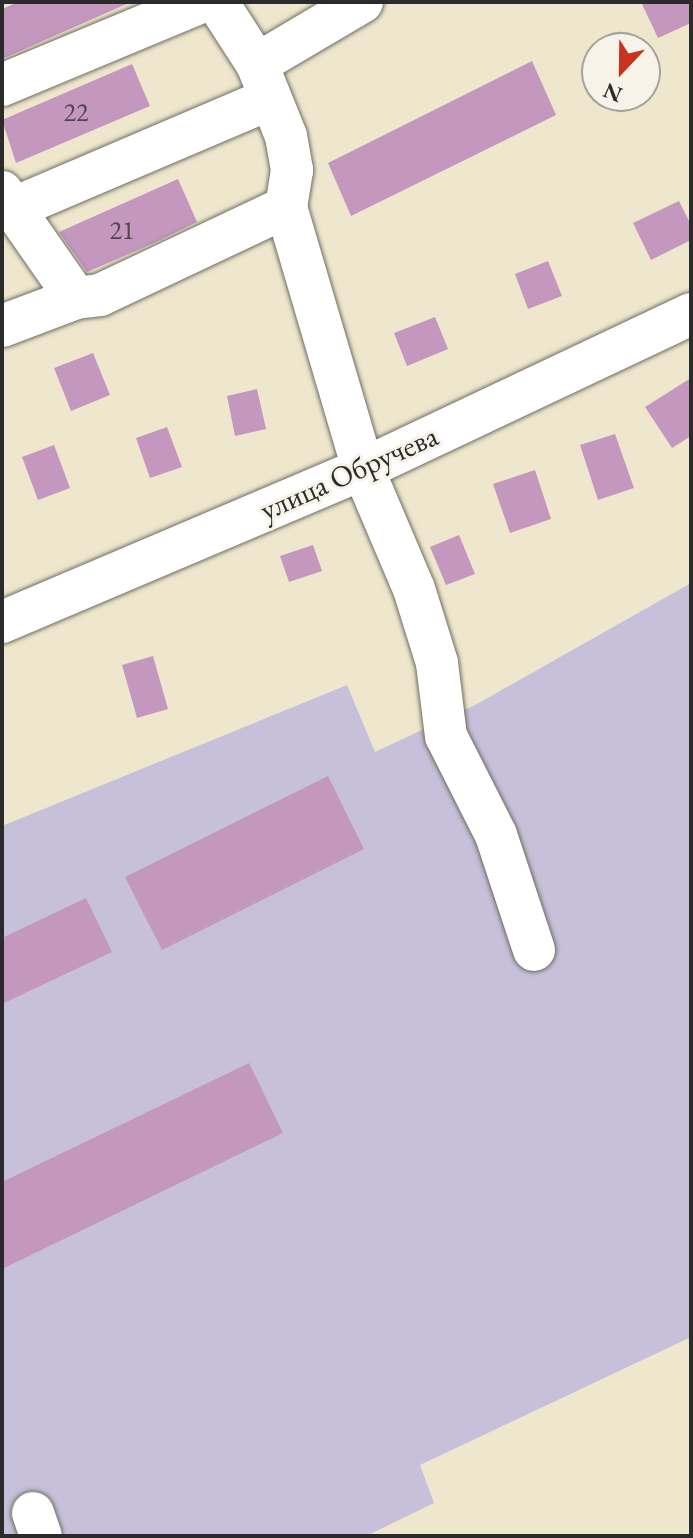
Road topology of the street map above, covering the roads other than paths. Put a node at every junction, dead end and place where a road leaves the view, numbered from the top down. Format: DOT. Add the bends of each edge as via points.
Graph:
graph roads {
  1 [pos="201,2"];
  2 [pos="217,2"];
  3 [pos="362,2"];
  4 [pos="263,82"];
  5 [pos="2,85"];
  6 [pos="8,200"];
  7 [pos="286,207"];
  8 [pos="76,298"];
  9 [pos="691,314"];
  10 [pos="2,326"];
  11 [pos="363,469"];
  12 [pos="2,622"];
  13 [pos="534,950"];
  1 -- 5 [label="street"];
  2 -- 4 [label="street"];
  3 -- 4 [label="street"];
  4 -- 6 [label="street"];
  4 -- 7 [label="street" via="286,136 292,170"];
  6 -- 8 [label="street"];
  7 -- 8 [label="street" via="100,295"];
  7 -- 11 [label="street"];
  8 -- 10 [label="street"];
  9 -- 11 [label="street, улица Обручева"];
  11 -- 12 [label="street, улица Обручева"];
  11 -- 13 [label="street" via="437,663 446,736 496,835"];
}
